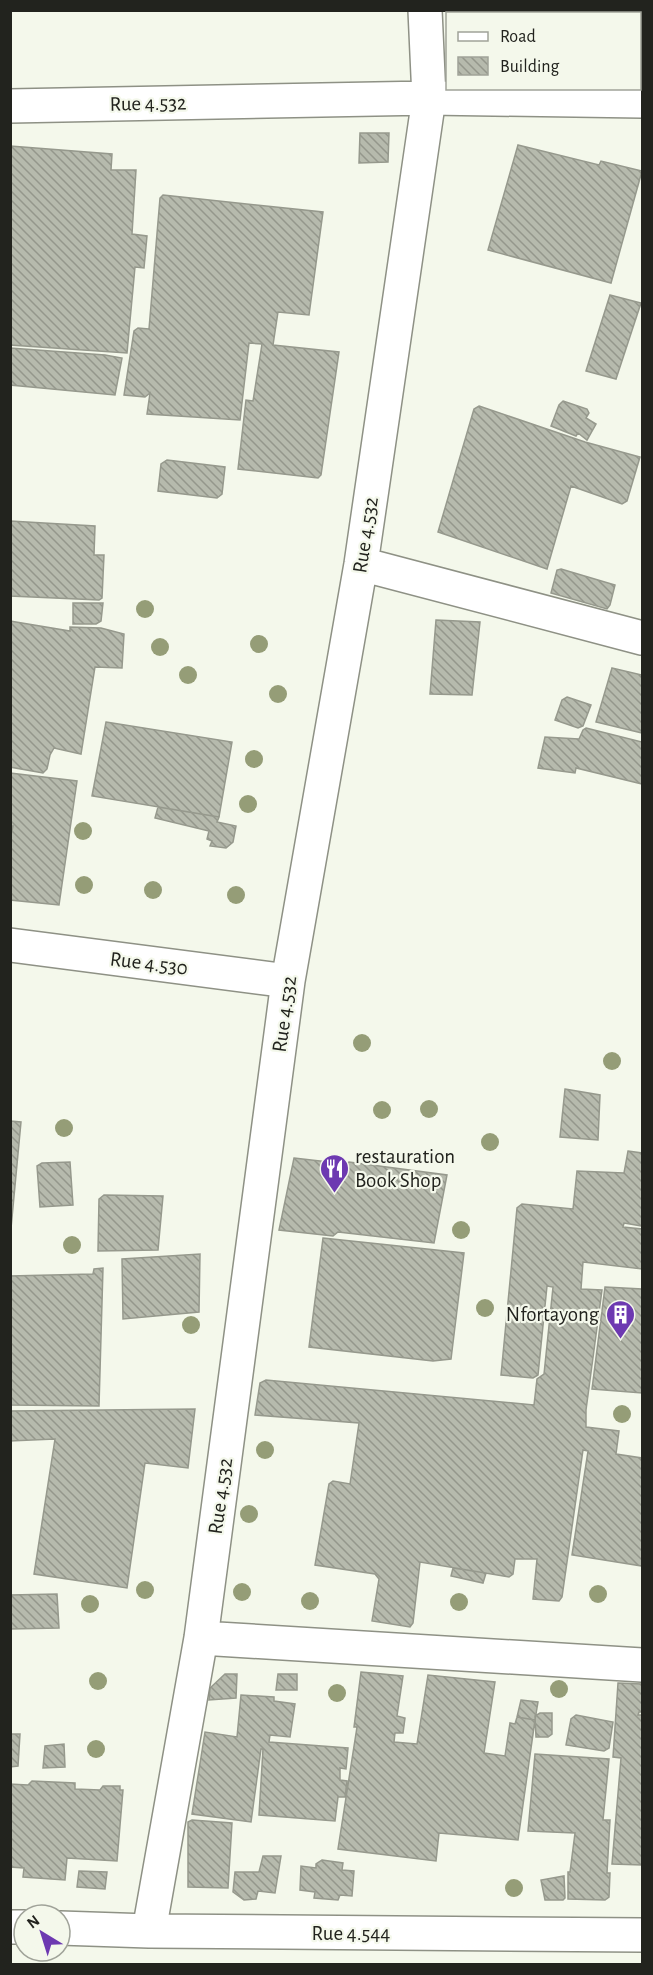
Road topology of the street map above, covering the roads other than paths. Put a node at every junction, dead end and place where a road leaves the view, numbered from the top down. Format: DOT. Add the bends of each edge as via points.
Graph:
graph roads {
  1 [pos="425,10"];
  2 [pos="429,98"];
  3 [pos="642,100"];
  4 [pos="10,106"];
  5 [pos="361,564"];
  6 [pos="642,638"];
  7 [pos="10,945"];
  8 [pos="288,981"];
  9 [pos="201,1638"];
  10 [pos="642,1665"];
  11 [pos="72,1928"];
  12 [pos="149,1931"];
  13 [pos="642,1935"];
  1 -- 2 [label="street"];
  2 -- 3 [label="street, Rue 4.532"];
  2 -- 4 [label="street, Rue 4.532"];
  2 -- 5 [label="street, Rue 4.532"];
  5 -- 6 [label="street"];
  5 -- 8 [label="street, Rue 4.532"];
  7 -- 8 [label="street, Rue 4.530"];
  8 -- 9 [label="street, Rue 4.532"];
  9 -- 10 [label="street"];
  9 -- 12 [label="street, Rue 4.532"];
  11 -- 12 [label="street, Rue 4.544"];
  12 -- 13 [label="street, Rue 4.544"];
}
